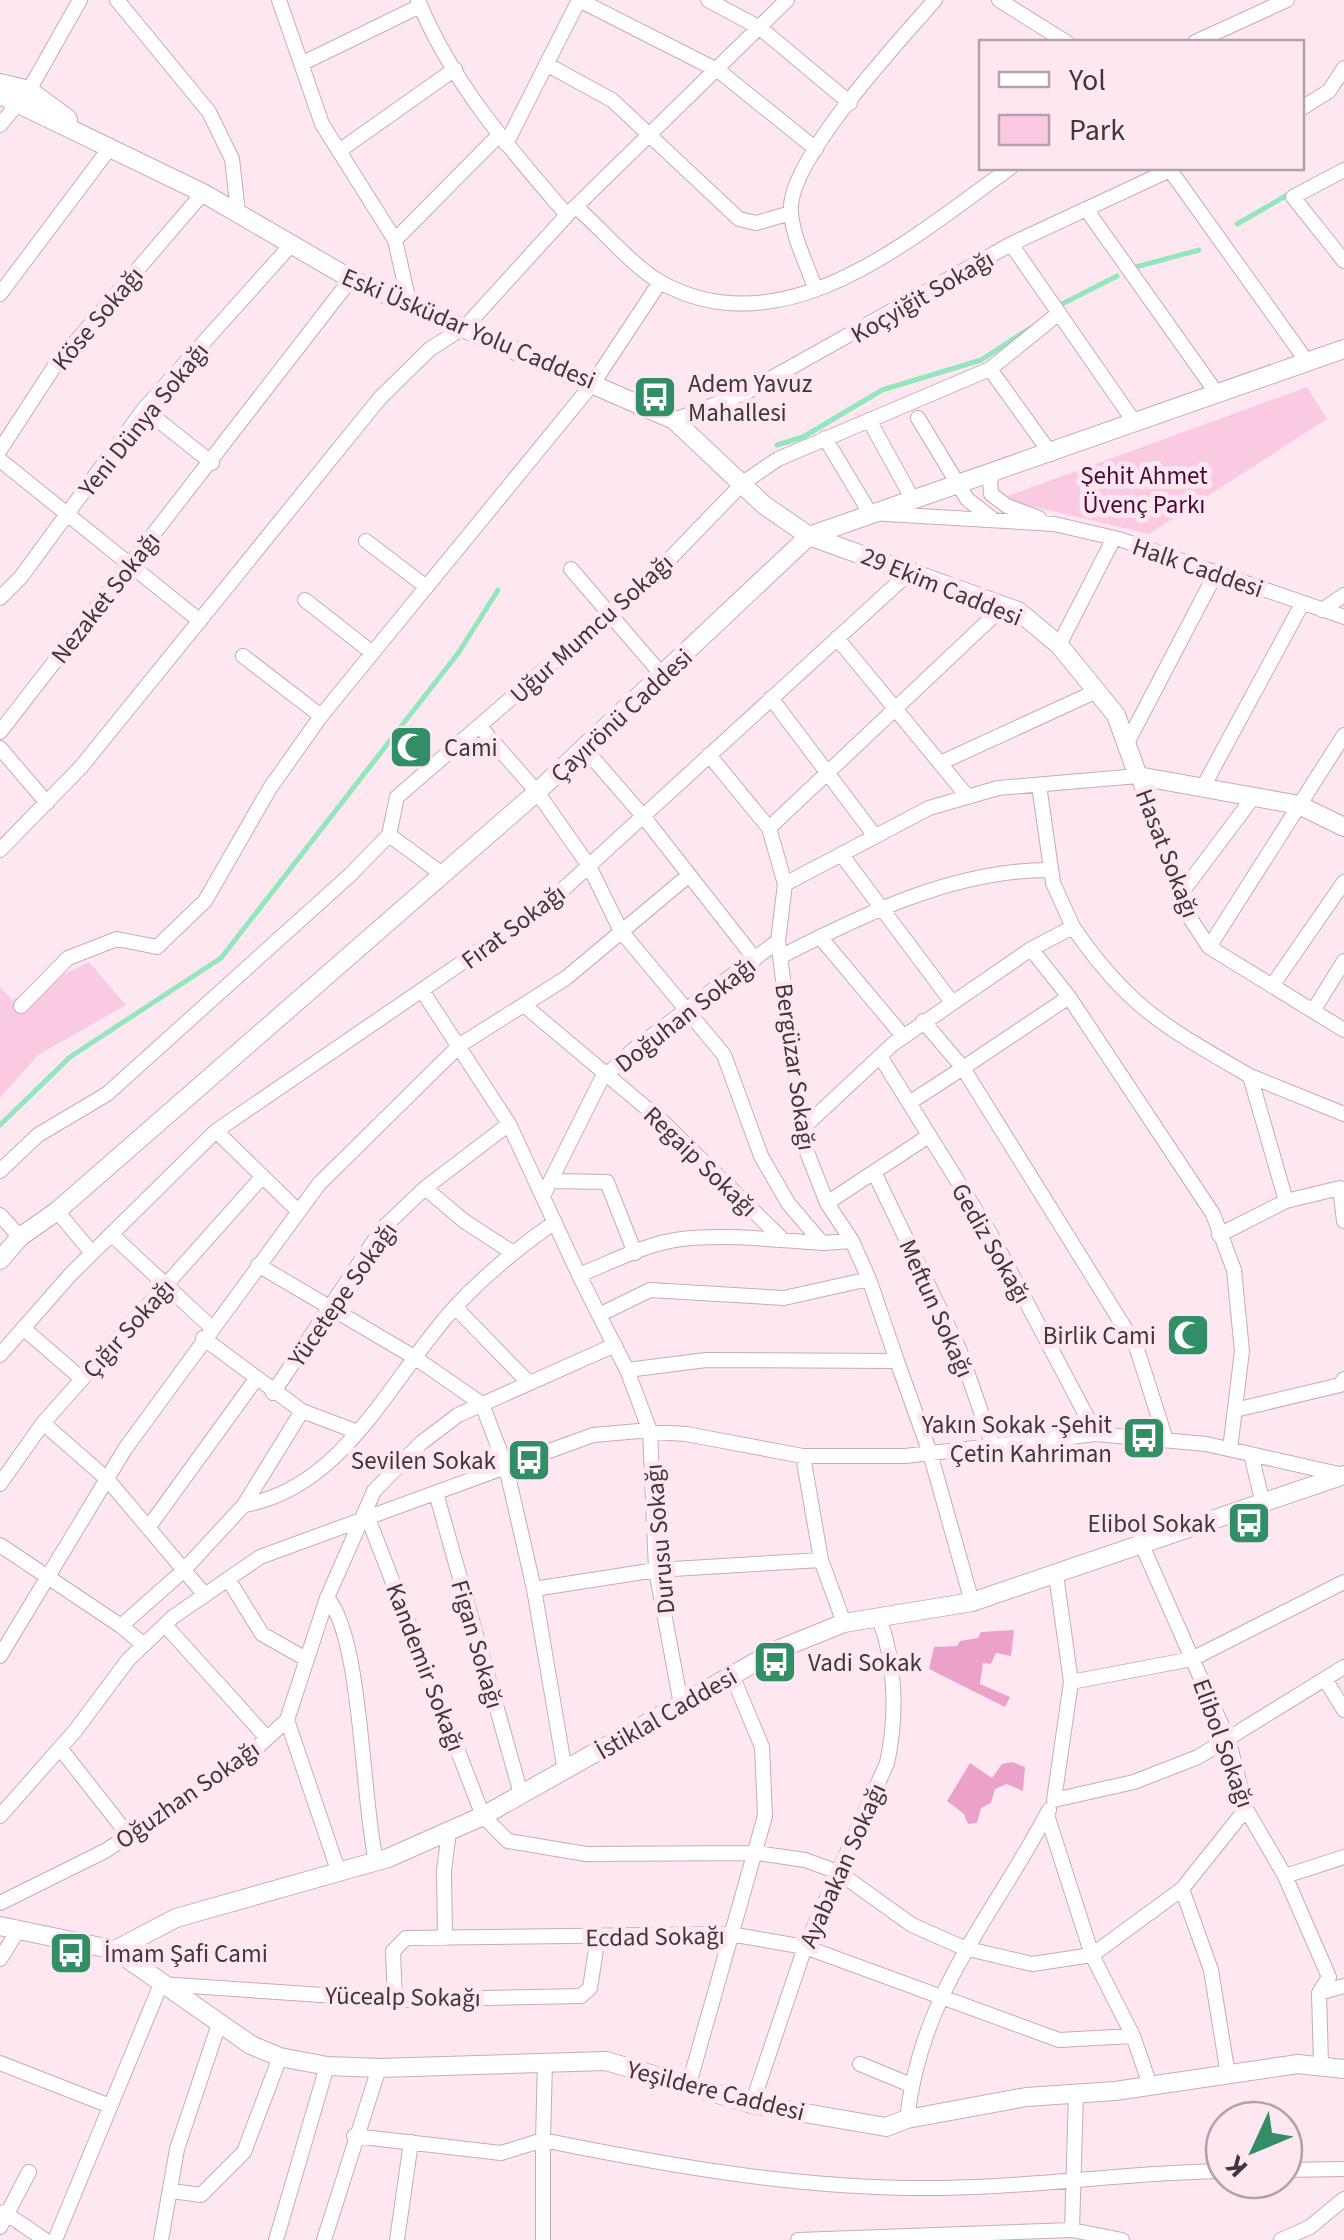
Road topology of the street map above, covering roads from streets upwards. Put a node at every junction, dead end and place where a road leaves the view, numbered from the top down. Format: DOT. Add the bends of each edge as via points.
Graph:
graph roads {
  1 [pos="80,0"];
  2 [pos="117,0"];
  3 [pos="279,0"];
  4 [pos="579,0"];
  5 [pos="708,0"];
  6 [pos="787,0"];
  7 [pos="935,0"];
  8 [pos="999,0"];
  9 [pos="1281,2"];
  10 [pos="419,3"];
  11 [pos="760,28"];
  12 [pos="1063,40"];
  13 [pos="1199,40"];
  14 [pos="302,64"];
  15 [pos="546,64"];
  16 [pos="1344,68"];
  17 [pos="455,69"];
  18 [pos="718,71"];
  19 [pos="0,83"];
  20 [pos="0,95"];
  21 [pos="24,97"];
  22 [pos="850,103"];
  23 [pos="1304,107"];
  24 [pos="0,125"];
  25 [pos="649,137"];
  26 [pos="502,140"];
  27 [pos="108,149"];
  28 [pos="816,149"];
  29 [pos="339,151"];
  30 [pos="1007,170"];
  31 [pos="1170,170"];
  32 [pos="1173,170"];
  33 [pos="1344,170"];
  34 [pos="203,193"];
  35 [pos="1086,209"];
  36 [pos="572,211"];
  37 [pos="238,212"];
  38 [pos="791,213"];
  39 [pos="395,240"];
  40 [pos="1011,244"];
  41 [pos="291,245"];
  42 [pos="1344,262"];
  43 [pos="350,280"];
  44 [pos="660,282"];
  45 [pos="814,288"];
  46 [pos="0,294"];
  47 [pos="409,302"];
  48 [pos="1059,313"];
  49 [pos="466,326"];
  50 [pos="1344,348"];
  51 [pos="1308,362"];
  52 [pos="990,369"];
  53 [pos="594,382"];
  54 [pos="1218,395"];
  55 [pos="144,409"];
  56 [pos="918,418"];
  57 [pos="674,420"];
  58 [pos="869,420"];
  59 [pos="1135,423"];
  60 [pos="825,438"];
  61 [pos="0,450"];
  62 [pos="1052,454"];
  63 [pos="0,460"];
  64 [pos="212,463"];
  65 [pos="996,471"];
  66 [pos="744,482"];
  67 [pos="957,482"];
  68 [pos="912,498"];
  69 [pos="870,513"];
  70 [pos="67,515"];
  71 [pos="1001,523"];
  72 [pos="1054,524"];
  73 [pos="809,536"];
  74 [pos="1114,538"];
  75 [pos="366,542"];
  76 [pos="130,565"];
  77 [pos="571,569"];
  78 [pos="912,570"];
  79 [pos="1216,573"];
  80 [pos="425,586"];
  81 [pos="1344,595"];
  82 [pos="0,598"];
  83 [pos="305,600"];
  84 [pos="1302,604"];
  85 [pos="1004,606"];
  86 [pos="1322,610"];
  87 [pos="610,613"];
  88 [pos="1344,617"];
  89 [pos="200,622"];
  90 [pos="837,638"];
  91 [pos="1059,644"];
  92 [pos="370,651"];
  93 [pos="244,656"];
  94 [pos="663,676"];
  95 [pos="1097,692"];
  96 [pos="771,698"];
  97 [pos="896,706"];
  98 [pos="321,716"];
  99 [pos="481,728"];
  100 [pos="0,732"];
  101 [pos="1344,734"];
  102 [pos="1127,743"];
  103 [pos="0,748"];
  104 [pos="584,748"];
  105 [pos="709,755"];
  106 [pos="940,763"];
  107 [pos="827,772"];
  108 [pos="1138,776"];
  109 [pos="1039,785"];
  110 [pos="1202,789"];
  111 [pos="537,792"];
  112 [pos="966,796"];
  113 [pos="1252,799"];
  114 [pos="47,803"];
  115 [pos="1299,805"];
  116 [pos="644,816"];
  117 [pos="1344,827"];
  118 [pos="769,828"];
  119 [pos="389,835"];
  120 [pos="875,836"];
  121 [pos="0,850"];
  122 [pos="841,854"];
  123 [pos="589,866"];
  124 [pos="1051,870"];
  125 [pos="442,874"];
  126 [pos="688,876"];
  127 [pos="1344,882"];
  128 [pos="784,884"];
  129 [pos="1179,896"];
  130 [pos="882,909"];
  131 [pos="1073,927"];
  132 [pos="621,931"];
  133 [pos="820,936"];
  134 [pos="1208,946"];
  135 [pos="779,949"];
  136 [pos="1031,949"];
  137 [pos="754,959"];
  138 [pos="1344,962"];
  139 [pos="1272,986"];
  140 [pos="423,992"];
  141 [pos="1069,997"];
  142 [pos="951,1000"];
  143 [pos="21,1006"];
  144 [pos="525,1006"];
  145 [pos="684,1011"];
  146 [pos="1313,1011"];
  147 [pos="923,1021"];
  148 [pos="1344,1030"];
  149 [pos="903,1036"];
  150 [pos="460,1046"];
  151 [pos="880,1056"];
  152 [pos="963,1068"];
  153 [pos="608,1074"];
  154 [pos="1250,1076"];
  155 [pos="909,1103"];
  156 [pos="1344,1114"];
  157 [pos="510,1124"];
  158 [pos="803,1128"];
  159 [pos="216,1131"];
  160 [pos="928,1137"];
  161 [pos="0,1171"];
  162 [pos="875,1174"];
  163 [pos="262,1177"];
  164 [pos="551,1181"];
  165 [pos="425,1188"];
  166 [pos="1342,1188"];
  167 [pos="543,1196"];
  168 [pos="1286,1201"];
  169 [pos="827,1203"];
  170 [pos="57,1211"];
  171 [pos="298,1211"];
  172 [pos="0,1215"];
  173 [pos="1344,1221"];
  174 [pos="555,1222"];
  175 [pos="111,1234"];
  176 [pos="1219,1234"];
  177 [pos="20,1237"];
  178 [pos="783,1240"];
  179 [pos="852,1241"];
  180 [pos="822,1243"];
  181 [pos="92,1252"];
  182 [pos="512,1252"];
  183 [pos="635,1253"];
  184 [pos="0,1260"];
  185 [pos="258,1265"];
  186 [pos="579,1275"];
  187 [pos="869,1279"];
  188 [pos="164,1287"];
  189 [pos="455,1307"];
  190 [pos="328,1310"];
  191 [pos="599,1314"];
  192 [pos="23,1328"];
  193 [pos="207,1333"];
  194 [pos="616,1345"];
  195 [pos="0,1354"];
  196 [pos="414,1357"];
  197 [pos="897,1361"];
  198 [pos="627,1370"];
  199 [pos="82,1379"];
  200 [pos="256,1379"];
  201 [pos="1344,1380"];
  202 [pos="529,1383"];
  203 [pos="273,1393"];
  204 [pos="482,1404"];
  205 [pos="1235,1410"];
  206 [pos="302,1411"];
  207 [pos="43,1423"];
  208 [pos="355,1431"];
  209 [pos="650,1431"];
  210 [pos="1096,1434"];
  211 [pos="1166,1440"];
  212 [pos="993,1446"];
  213 [pos="1230,1449"];
  214 [pos="930,1453"];
  215 [pos="1251,1454"];
  216 [pos="803,1456"];
  217 [pos="506,1468"];
  218 [pos="1344,1475"];
  219 [pos="106,1479"];
  220 [pos="0,1484"];
  221 [pos="436,1493"];
  222 [pos="1262,1500"];
  223 [pos="244,1505"];
  224 [pos="364,1519"];
  225 [pos="148,1528"];
  226 [pos="1141,1543"];
  227 [pos="0,1546"];
  228 [pos="821,1560"];
  229 [pos="656,1570"];
  230 [pos="183,1571"];
  231 [pos="48,1573"];
  232 [pos="1056,1575"];
  233 [pos="228,1579"];
  234 [pos="1344,1582"];
  235 [pos="534,1589"];
  236 [pos="205,1595"];
  237 [pos="326,1598"];
  238 [pos="972,1602"];
  239 [pos="880,1620"];
  240 [pos="844,1623"];
  241 [pos="164,1625"];
  242 [pos="121,1626"];
  243 [pos="144,1645"];
  244 [pos="0,1656"];
  245 [pos="306,1659"];
  246 [pos="1192,1659"];
  247 [pos="1344,1667"];
  248 [pos="732,1676"];
  249 [pos="1325,1678"];
  250 [pos="1071,1682"];
  251 [pos="681,1704"];
  252 [pos="1344,1710"];
  253 [pos="287,1720"];
  254 [pos="267,1738"];
  255 [pos="1229,1742"];
  256 [pos="60,1748"];
  257 [pos="564,1771"];
  258 [pos="521,1794"];
  259 [pos="1050,1807"];
  260 [pos="1246,1809"];
  261 [pos="0,1816"];
  262 [pos="484,1816"];
  263 [pos="448,1832"];
  264 [pos="128,1836"];
  265 [pos="757,1854"];
  266 [pos="1344,1857"];
  267 [pos="376,1861"];
  268 [pos="338,1870"];
  269 [pos="838,1872"];
  270 [pos="1286,1876"];
  271 [pos="1182,1889"];
  272 [pos="0,1903"];
  273 [pos="10,1928"];
  274 [pos="730,1934"];
  275 [pos="598,1937"];
  276 [pos="444,1938"];
  277 [pos="805,1946"];
  278 [pos="964,1948"];
  279 [pos="115,1950"];
  280 [pos="1092,1955"];
  281 [pos="0,1959"];
  282 [pos="161,1984"];
  283 [pos="1344,1986"];
  284 [pos="1319,1994"];
  285 [pos="940,1995"];
  286 [pos="394,2000"];
  287 [pos="219,2024"];
  288 [pos="1133,2036"];
  289 [pos="280,2056"];
  290 [pos="546,2061"];
  291 [pos="0,2063"];
  292 [pos="1321,2063"];
  293 [pos="860,2064"];
  294 [pos="328,2066"];
  295 [pos="379,2068"];
  296 [pos="1344,2068"];
  297 [pos="1228,2074"];
  298 [pos="689,2084"];
  299 [pos="910,2085"];
  300 [pos="1150,2085"];
  301 [pos="1076,2094"];
  302 [pos="752,2104"];
  303 [pos="110,2106"];
  304 [pos="906,2119"];
  305 [pos="354,2136"];
  306 [pos="543,2140"];
  307 [pos="411,2142"];
  308 [pos="1344,2169"];
  309 [pos="1304,2170"];
  310 [pos="28,2172"];
  311 [pos="1204,2172"];
  312 [pos="1072,2178"];
  313 [pos="172,2191"];
  314 [pos="1344,2199"];
  315 [pos="3,2217"];
  316 [pos="1072,2230"];
  317 [pos="45,2240"];
  318 [pos="55,2240"];
  319 [pos="161,2240"];
  320 [pos="276,2240"];
  321 [pos="324,2240"];
  322 [pos="397,2240"];
  323 [pos="544,2240"];
  324 [pos="798,2240"];
  325 [pos="1122,2240"];
  326 [pos="1282,2240"];
  1 -- 21 [label="street"];
  2 -- 37 [label="street" via="210,112 232,159"];
  3 -- 14 [label="street"];
  4 -- 15 [label="street"];
  4 -- 18 [label="street"];
  5 -- 11 [label="street"];
  6 -- 11 [label="street"];
  7 -- 22 [label="street"];
  8 -- 12 [label="street"];
  9 -- 13 [label="street"];
  10 -- 14 [label="street"];
  10 -- 17 [label="street"];
  11 -- 18 [label="street"];
  11 -- 22 [label="street"];
  14 -- 29 [label="street" via="322,124"];
  15 -- 25 [label="street" via="612,100"];
  15 -- 26 [label="street"];
  16 -- 23 [label="street" via="1328,91"];
  17 -- 26 [label="street"];
  17 -- 29 [label="street"];
  18 -- 25 [label="street"];
  18 -- 28 [label="street"];
  19 -- 21 [label="street, Eski Üsküdar Yolu Caddesi"];
  20 -- 21 [label="street, Eski Üsküdar Yolu Caddesi"];
  21 -- 24 [label="street"];
  21 -- 27 [label="street, Eski Üsküdar Yolu Caddesi"];
  22 -- 28 [label="street"];
  25 -- 36 [label="street"];
  25 -- 38 [label="street" via="739,219 756,224"];
  26 -- 36 [label="street"];
  26 -- 39 [label="street"];
  27 -- 34 [label="street, Eski Üsküdar Yolu Caddesi"];
  27 -- 46 [label="street"];
  28 -- 38 [label="street"];
  29 -- 39 [label="street"];
  30 -- 45 [label="street" via="864,266"];
  31 -- 35 [label="street, Koçyiğit Sokağı"];
  32 -- 51 [label="street, Koçyiğit Sokağı"];
  33 -- 42 [label="street" via="1294,198"];
  34 -- 37 [label="street, Eski Üsküdar Yolu Caddesi"];
  34 -- 61 [label="street, Köse Sokağı" via="54,367"];
  35 -- 40 [label="street, Koçyiğit Sokağı"];
  35 -- 54 [label="street"];
  36 -- 44 [label="street"];
  36 -- 49 [label="street"];
  37 -- 41 [label="street, Eski Üsküdar Yolu Caddesi"];
  38 -- 45 [label="street"];
  39 -- 47 [label="street"];
  40 -- 48 [label="street"];
  40 -- 57 [label="street, Koçyiğit Sokağı" via="805,362"];
  41 -- 43 [label="street, Eski Üsküdar Yolu Caddesi"];
  41 -- 55 [label="street, Yeni Dünya Sokağı"];
  43 -- 47 [label="street, Eski Üsküdar Yolu Caddesi"];
  43 -- 64 [label="street, Nezaket Sokağı"];
  44 -- 45 [label="street" via="749,307"];
  44 -- 53 [label="street"];
  47 -- 49 [label="street, Eski Üsküdar Yolu Caddesi"];
  48 -- 52 [label="street, Uğur Mumcu Sokağı"];
  48 -- 59 [label="street"];
  49 -- 53 [label="street, Eski Üsküdar Yolu Caddesi"];
  49 -- 89 [label="street" via="430,349 369,410"];
  50 -- 51 [label="street, Çayırönü Caddesi"];
  51 -- 54 [label="street, Çayırönü Caddesi"];
  52 -- 58 [label="street, Uğur Mumcu Sokağı"];
  52 -- 62 [label="street"];
  53 -- 57 [label="street, Eski Üsküdar Yolu Caddesi"];
  53 -- 80 [label="street"];
  54 -- 59 [label="street, Çayırönü Caddesi"];
  55 -- 64 [label="street"];
  55 -- 70 [label="street, Yeni Dünya Sokağı"];
  56 -- 67 [label="street"];
  57 -- 66 [label="street, Eski Üsküdar Yolu Caddesi"];
  58 -- 60 [label="street, Uğur Mumcu Sokağı"];
  58 -- 68 [label="street"];
  59 -- 62 [label="street, Çayırönü Caddesi"];
  60 -- 66 [label="street, Uğur Mumcu Sokağı"];
  60 -- 69 [label="street"];
  62 -- 65 [label="street, Çayırönü Caddesi"];
  63 -- 70 [label="street"];
  64 -- 76 [label="street, Nezaket Sokağı"];
  65 -- 67 [label="street, Çayırönü Caddesi"];
  65 -- 72 [label="street" via="991,494 998,501"];
  66 -- 73 [label="street, Eski Üsküdar Yolu Caddesi"];
  66 -- 87 [label="street, Uğur Mumcu Sokağı"];
  67 -- 68 [label="street, Çayırönü Caddesi"];
  67 -- 71 [label="street" via="976,509"];
  68 -- 69 [label="street, Çayırönü Caddesi"];
  69 -- 71 [label="street, Halk Caddesi"];
  69 -- 73 [label="street, Çayırönü Caddesi"];
  70 -- 76 [label="street"];
  70 -- 82 [label="street, Yeni Dünya Sokağı"];
  71 -- 72 [label="street, Halk Caddesi"];
  72 -- 74 [label="street, Halk Caddesi"];
  73 -- 78 [label="street, 29 Ekim Caddesi"];
  73 -- 94 [label="street, Çayırönü Caddesi"];
  74 -- 79 [label="street, Halk Caddesi"];
  74 -- 91 [label="street"];
  75 -- 80 [label="street"];
  76 -- 89 [label="street"];
  76 -- 100 [label="street, Nezaket Sokağı"];
  77 -- 87 [label="street"];
  78 -- 85 [label="street, 29 Ekim Caddesi"];
  78 -- 90 [label="street, Fırat Sokağı"];
  79 -- 84 [label="street, Halk Caddesi"];
  79 -- 102 [label="street"];
  80 -- 92 [label="street"];
  81 -- 86 [label="street"];
  83 -- 92 [label="street"];
  84 -- 86 [label="street, Halk Caddesi"];
  84 -- 110 [label="street"];
  85 -- 91 [label="street, 29 Ekim Caddesi"];
  85 -- 97 [label="street"];
  86 -- 88 [label="street, Halk Caddesi"];
  87 -- 94 [label="street"];
  87 -- 99 [label="street, Uğur Mumcu Sokağı"];
  89 -- 114 [label="street"];
  90 -- 96 [label="street, Fırat Sokağı"];
  90 -- 97 [label="street"];
  91 -- 95 [label="street, 29 Ekim Caddesi"];
  92 -- 98 [label="street"];
  93 -- 98 [label="street"];
  94 -- 104 [label="street, Çayırönü Caddesi"];
  95 -- 102 [label="street, 29 Ekim Caddesi"];
  95 -- 106 [label="street"];
  96 -- 105 [label="street, Fırat Sokağı"];
  96 -- 107 [label="street"];
  97 -- 106 [label="street"];
  97 -- 107 [label="street"];
  98 -- 143 [label="street" via="185,924 158,947 117,938 68,958"];
  99 -- 111 [label="street"];
  99 -- 119 [label="street, Uğur Mumcu Sokağı" via="397,797"];
  101 -- 115 [label="street"];
  102 -- 108 [label="street, 29 Ekim Caddesi"];
  103 -- 114 [label="street"];
  104 -- 111 [label="street, Çayırönü Caddesi"];
  104 -- 116 [label="street"];
  105 -- 116 [label="street, Fırat Sokağı"];
  105 -- 118 [label="street"];
  106 -- 112 [label="street"];
  107 -- 118 [label="street"];
  107 -- 120 [label="street"];
  108 -- 109 [label="street"];
  108 -- 110 [label="street"];
  108 -- 129 [label="street, Hasat Sokağı"];
  109 -- 112 [label="street"];
  109 -- 124 [label="street"];
  110 -- 113 [label="street"];
  111 -- 123 [label="street"];
  111 -- 125 [label="street, Çayırönü Caddesi"];
  112 -- 120 [label="street"];
  113 -- 115 [label="street"];
  113 -- 129 [label="street"];
  114 -- 121 [label="street"];
  115 -- 117 [label="street"];
  115 -- 134 [label="street"];
  116 -- 123 [label="street, Fırat Sokağı"];
  116 -- 126 [label="street"];
  118 -- 128 [label="street"];
  119 -- 125 [label="street"];
  119 -- 161 [label="street, Uğur Mumcu Sokağı" via="107,1094 51,1125"];
  120 -- 122 [label="street"];
  122 -- 128 [label="street"];
  122 -- 130 [label="street"];
  123 -- 132 [label="street"];
  123 -- 140 [label="street, Fırat Sokağı" via="546,905"];
  124 -- 130 [label="street" via="981,876"];
  124 -- 131 [label="street"];
  125 -- 170 [label="street, Çayırönü Caddesi"];
  126 -- 132 [label="street"];
  126 -- 137 [label="street"];
  127 -- 139 [label="street"];
  128 -- 135 [label="street, Doğuhan Sokağı"];
  129 -- 134 [label="street, Hasat Sokağı"];
  130 -- 133 [label="street"];
  130 -- 142 [label="street"];
  131 -- 136 [label="street"];
  131 -- 154 [label="street" via="1103,971 1151,1018"];
  132 -- 144 [label="street"];
  132 -- 145 [label="street"];
  133 -- 135 [label="street"];
  133 -- 149 [label="street"];
  134 -- 139 [label="street, Hasat Sokağı"];
  135 -- 137 [label="street, Doğuhan Sokağı"];
  135 -- 158 [label="street, Bergüzar Sokağı"];
  136 -- 141 [label="street"];
  136 -- 142 [label="street"];
  137 -- 145 [label="street, Doğuhan Sokağı"];
  138 -- 146 [label="street"];
  139 -- 146 [label="street, Hasat Sokağı"];
  140 -- 150 [label="street, Durusu Sokağı"];
  140 -- 159 [label="street, Fırat Sokağı"];
  141 -- 152 [label="street"];
  141 -- 176 [label="street" via="1213,1214"];
  142 -- 147 [label="street"];
  144 -- 150 [label="street"];
  144 -- 153 [label="street, Regaip Sokağı"];
  145 -- 153 [label="street, Doğuhan Sokağı"];
  145 -- 180 [label="street" via="724,1055 761,1156"];
  146 -- 148 [label="street, Hasat Sokağı"];
  147 -- 149 [label="street"];
  147 -- 152 [label="street"];
  149 -- 151 [label="street"];
  150 -- 157 [label="street, Durusu Sokağı"];
  150 -- 171 [label="street"];
  151 -- 155 [label="street, Gediz Sokağı"];
  151 -- 158 [label="street"];
  152 -- 155 [label="street"];
  152 -- 211 [label="street" via="1136,1346"];
  153 -- 164 [label="street, Doğuhan Sokağı"];
  153 -- 178 [label="street, Regaip Sokağı"];
  154 -- 156 [label="street"];
  154 -- 168 [label="street"];
  155 -- 160 [label="street, Gediz Sokağı"];
  157 -- 165 [label="street, Yücetepe Sokağı"];
  157 -- 167 [label="street, Durusu Sokağı"];
  158 -- 169 [label="street, Bergüzar Sokağı"];
  159 -- 163 [label="street"];
  159 -- 175 [label="street, Fırat Sokağı"];
  160 -- 162 [label="street"];
  160 -- 210 [label="street, Gediz Sokağı" via="992,1235"];
  162 -- 169 [label="street"];
  162 -- 212 [label="street, Meftun Sokağı" via="959,1349"];
  163 -- 171 [label="street"];
  163 -- 188 [label="street, Çığır Sokağı"];
  164 -- 167 [label="street, Doğuhan Sokağı"];
  164 -- 183 [label="street" via="608,1182"];
  165 -- 182 [label="street"];
  165 -- 190 [label="street, Yücetepe Sokağı" via="382,1229"];
  166 -- 168 [label="street"];
  166 -- 173 [label="street"];
  167 -- 174 [label="street, Durusu Sokağı"];
  168 -- 176 [label="street"];
  169 -- 179 [label="street, Bergüzar Sokağı"];
  170 -- 177 [label="street, Çayırönü Caddesi"];
  170 -- 181 [label="street"];
  171 -- 185 [label="street"];
  172 -- 177 [label="street"];
  174 -- 182 [label="street"];
  174 -- 186 [label="street, Durusu Sokağı"];
  175 -- 181 [label="street, Fırat Sokağı"];
  175 -- 188 [label="street"];
  176 -- 205 [label="street" via="1234,1270 1242,1351"];
  177 -- 184 [label="street, Çayırönü Caddesi"];
  178 -- 180 [label="street"];
  178 -- 183 [label="street" via="680,1239"];
  179 -- 180 [label="street"];
  179 -- 187 [label="street, Bergüzar Sokağı"];
  181 -- 192 [label="street, Fırat Sokağı"];
  182 -- 189 [label="street"];
  183 -- 186 [label="street"];
  185 -- 190 [label="street"];
  185 -- 193 [label="street"];
  186 -- 191 [label="street, Durusu Sokağı"];
  187 -- 191 [label="street" via="784,1298 650,1290"];
  187 -- 197 [label="street"];
  188 -- 193 [label="street"];
  188 -- 199 [label="street, Çığır Sokağı"];
  189 -- 196 [label="street"];
  189 -- 202 [label="street"];
  190 -- 196 [label="street"];
  190 -- 203 [label="street, Yücetepe Sokağı"];
  191 -- 194 [label="street, Durusu Sokağı"];
  192 -- 195 [label="street, Fırat Sokağı"];
  192 -- 199 [label="street"];
  193 -- 200 [label="street"];
  193 -- 219 [label="street"];
  194 -- 198 [label="street, Durusu Sokağı"];
  194 -- 202 [label="street"];
  196 -- 204 [label="street"];
  196 -- 208 [label="street"];
  197 -- 198 [label="street" via="706,1360"];
  197 -- 214 [label="street"];
  198 -- 209 [label="street, Durusu Sokağı"];
  199 -- 207 [label="street, Çığır Sokağı"];
  200 -- 203 [label="street"];
  200 -- 225 [label="street"];
  201 -- 205 [label="street"];
  202 -- 204 [label="street"];
  203 -- 206 [label="street"];
  204 -- 217 [label="street"];
  204 -- 224 [label="street" via="421,1443 374,1491"];
  205 -- 213 [label="street"];
  206 -- 208 [label="street"];
  206 -- 223 [label="street"];
  207 -- 219 [label="street"];
  207 -- 220 [label="street, Çığır Sokağı"];
  208 -- 223 [label="street" via="323,1470 294,1491"];
  209 -- 216 [label="street"];
  209 -- 217 [label="street" via="593,1436"];
  209 -- 229 [label="street, Durusu Sokağı"];
  210 -- 211 [label="street"];
  210 -- 212 [label="street"];
  211 -- 213 [label="street"];
  212 -- 214 [label="street"];
  213 -- 215 [label="street"];
  214 -- 216 [label="street"];
  214 -- 238 [label="street"];
  215 -- 218 [label="street"];
  215 -- 222 [label="street"];
  216 -- 228 [label="street"];
  217 -- 221 [label="street"];
  217 -- 235 [label="street"];
  218 -- 222 [label="street, İstiklal Caddesi"];
  219 -- 225 [label="street"];
  219 -- 231 [label="street"];
  221 -- 224 [label="street"];
  221 -- 258 [label="street, Figan Sokağı"];
  222 -- 226 [label="street, İstiklal Caddesi"];
  223 -- 230 [label="street"];
  224 -- 233 [label="street" via="260,1558"];
  224 -- 237 [label="street"];
  224 -- 262 [label="street, Kandemir Sokağı"];
  225 -- 230 [label="street"];
  226 -- 232 [label="street, İstiklal Caddesi"];
  226 -- 246 [label="street, Elibol Sokağı"];
  227 -- 231 [label="street"];
  228 -- 229 [label="street"];
  228 -- 240 [label="street"];
  229 -- 235 [label="street"];
  229 -- 251 [label="street, Durusu Sokağı"];
  230 -- 236 [label="street"];
  230 -- 242 [label="street"];
  231 -- 242 [label="street"];
  231 -- 244 [label="street"];
  232 -- 238 [label="street, İstiklal Caddesi"];
  232 -- 250 [label="street"];
  233 -- 236 [label="street"];
  233 -- 245 [label="street" via="262,1634"];
  234 -- 246 [label="street"];
  235 -- 257 [label="street"];
  236 -- 241 [label="street"];
  237 -- 245 [label="street"];
  237 -- 267 [label="street" via="341,1623"];
  238 -- 239 [label="street, İstiklal Caddesi"];
  239 -- 240 [label="street, İstiklal Caddesi"];
  239 -- 269 [label="street, Ayabakan Sokağı" via="893,1737 888,1763"];
  240 -- 248 [label="street, İstiklal Caddesi"];
  241 -- 243 [label="street"];
  241 -- 254 [label="street"];
  242 -- 243 [label="street"];
  243 -- 256 [label="street"];
  245 -- 253 [label="street"];
  246 -- 250 [label="street"];
  246 -- 255 [label="street, Elibol Sokağı"];
  247 -- 249 [label="street"];
  248 -- 251 [label="street, İstiklal Caddesi"];
  248 -- 265 [label="street" via="762,1747 765,1816"];
  249 -- 252 [label="street"];
  249 -- 255 [label="street"];
  250 -- 259 [label="street"];
  251 -- 257 [label="street, İstiklal Caddesi"];
  253 -- 254 [label="street, Oğuzhan Sokağı"];
  253 -- 268 [label="street"];
  254 -- 264 [label="street, Oğuzhan Sokağı"];
  255 -- 259 [label="street" via="1134,1782"];
  255 -- 260 [label="street, Elibol Sokağı"];
  256 -- 261 [label="street"];
  256 -- 264 [label="street"];
  257 -- 258 [label="street, İstiklal Caddesi"];
  258 -- 262 [label="street, İstiklal Caddesi"];
  259 -- 278 [label="street"];
  259 -- 280 [label="street"];
  260 -- 270 [label="street, Elibol Sokağı"];
  260 -- 271 [label="street"];
  262 -- 263 [label="street, İstiklal Caddesi"];
  262 -- 265 [label="street" via="508,1840 586,1854"];
  263 -- 267 [label="street, İstiklal Caddesi"];
  263 -- 276 [label="street"];
  264 -- 272 [label="street, Oğuzhan Sokağı"];
  265 -- 269 [label="street"];
  265 -- 274 [label="street"];
  266 -- 270 [label="street"];
  267 -- 268 [label="street, İstiklal Caddesi"];
  268 -- 279 [label="street, İstiklal Caddesi" via="176,1918"];
  269 -- 277 [label="street, Ayabakan Sokağı"];
  269 -- 278 [label="street" via="912,1925"];
  270 -- 284 [label="street, Elibol Sokağı" via="1329,1977"];
  271 -- 280 [label="street"];
  271 -- 297 [label="street" via="1211,1970"];
  273 -- 279 [label="street"];
  273 -- 281 [label="street"];
  274 -- 275 [label="street, Ecdad Sokağı"];
  274 -- 277 [label="street, Ecdad Sokağı"];
  274 -- 298 [label="street"];
  275 -- 276 [label="street, Ecdad Sokağı"];
  275 -- 286 [label="street, Yücealp Sokağı" via="590,1988 580,1996"];
  276 -- 286 [label="street, Ecdad Sokağı" via="406,1938 393,1951"];
  277 -- 285 [label="street, Ecdad Sokağı"];
  277 -- 302 [label="street, Ayabakan Sokağı"];
  278 -- 280 [label="street" via="1032,1964"];
  278 -- 285 [label="street"];
  279 -- 282 [label="street, Yeşildere Caddesi"];
  280 -- 288 [label="street"];
  282 -- 286 [label="street, Yücealp Sokağı"];
  282 -- 287 [label="street, Yeşildere Caddesi"];
  282 -- 303 [label="street"];
  283 -- 284 [label="street"];
  284 -- 292 [label="street"];
  285 -- 288 [label="street, Ecdad Sokağı" via="1059,2040"];
  285 -- 299 [label="street"];
  287 -- 289 [label="street, Yeşildere Caddesi"];
  287 -- 313 [label="street" via="177,2148"];
  288 -- 300 [label="street"];
  289 -- 294 [label="street, Yeşildere Caddesi"];
  289 -- 313 [label="street" via="244,2152 201,2195"];
  290 -- 295 [label="street, Yeşildere Caddesi"];
  290 -- 298 [label="street, Yeşildere Caddesi" via="606,2061"];
  290 -- 306 [label="street"];
  291 -- 303 [label="street"];
  292 -- 296 [label="street, Yeşildere Caddesi"];
  292 -- 297 [label="street, Yeşildere Caddesi"];
  293 -- 299 [label="street"];
  294 -- 295 [label="street, Yeşildere Caddesi"];
  294 -- 320 [label="street"];
  295 -- 305 [label="street"];
  297 -- 300 [label="street, Yeşildere Caddesi"];
  298 -- 302 [label="street, Yeşildere Caddesi"];
  299 -- 304 [label="street"];
  300 -- 301 [label="street, Yeşildere Caddesi"];
  301 -- 304 [label="street, Yeşildere Caddesi"];
  301 -- 312 [label="street"];
  302 -- 304 [label="street, Yeşildere Caddesi" via="886,2128"];
  303 -- 318 [label="street"];
  305 -- 307 [label="street"];
  305 -- 321 [label="street"];
  306 -- 307 [label="street" via="501,2154"];
  306 -- 312 [label="street" via="708,2173 882,2187"];
  306 -- 323 [label="street"];
  307 -- 322 [label="street"];
  308 -- 309 [label="street"];
  310 -- 315 [label="street"];
  311 -- 312 [label="street"];
  312 -- 316 [label="street"];
  313 -- 319 [label="street"];
  314 -- 326 [label="street" via="1310,2228"];
  315 -- 317 [label="street"];
  316 -- 324 [label="street"];
  316 -- 325 [label="street"];
}
